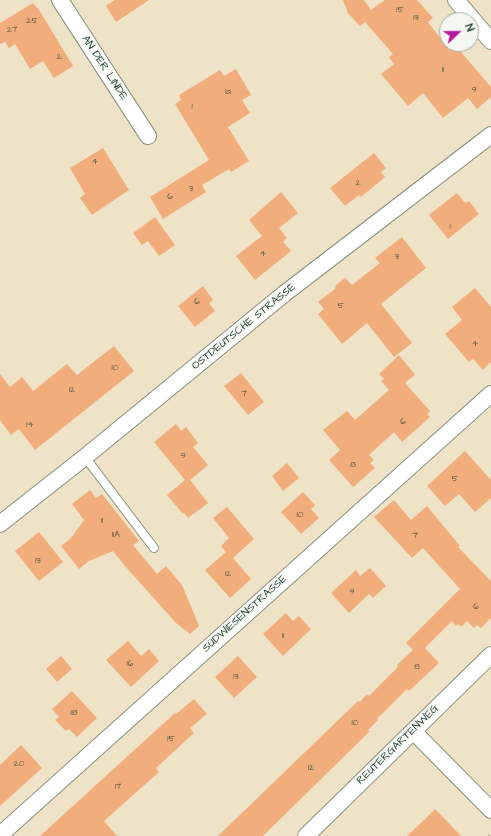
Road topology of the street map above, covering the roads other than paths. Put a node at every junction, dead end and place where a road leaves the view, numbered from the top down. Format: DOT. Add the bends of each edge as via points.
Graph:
graph roads {
  1 [pos="60,0"];
  2 [pos="456,0"];
  3 [pos="491,41"];
  4 [pos="491,135"];
  5 [pos="148,136"];
  6 [pos="491,394"];
  7 [pos="85,457"];
  8 [pos="0,524"];
  9 [pos="154,548"];
  10 [pos="491,655"];
  11 [pos="413,731"];
  12 [pos="491,810"];
  13 [pos="0,835"];
  14 [pos="306,836"];
  1 -- 5 [label="street, AN DER LINDE"];
  2 -- 3 [label="street"];
  4 -- 7 [label="street, OSTDEUTSCHE STRASSE" via="284,294"];
  6 -- 13 [label="street, SÜDWIESENSTRASSE"];
  7 -- 8 [label="street, OSTDEUTSCHE STRASSE"];
  7 -- 9 [label="lane"];
  10 -- 11 [label="street, REUTERGARTENWEG"];
  11 -- 12 [label="street"];
  11 -- 14 [label="street, REUTERGARTENWEG"];
}
